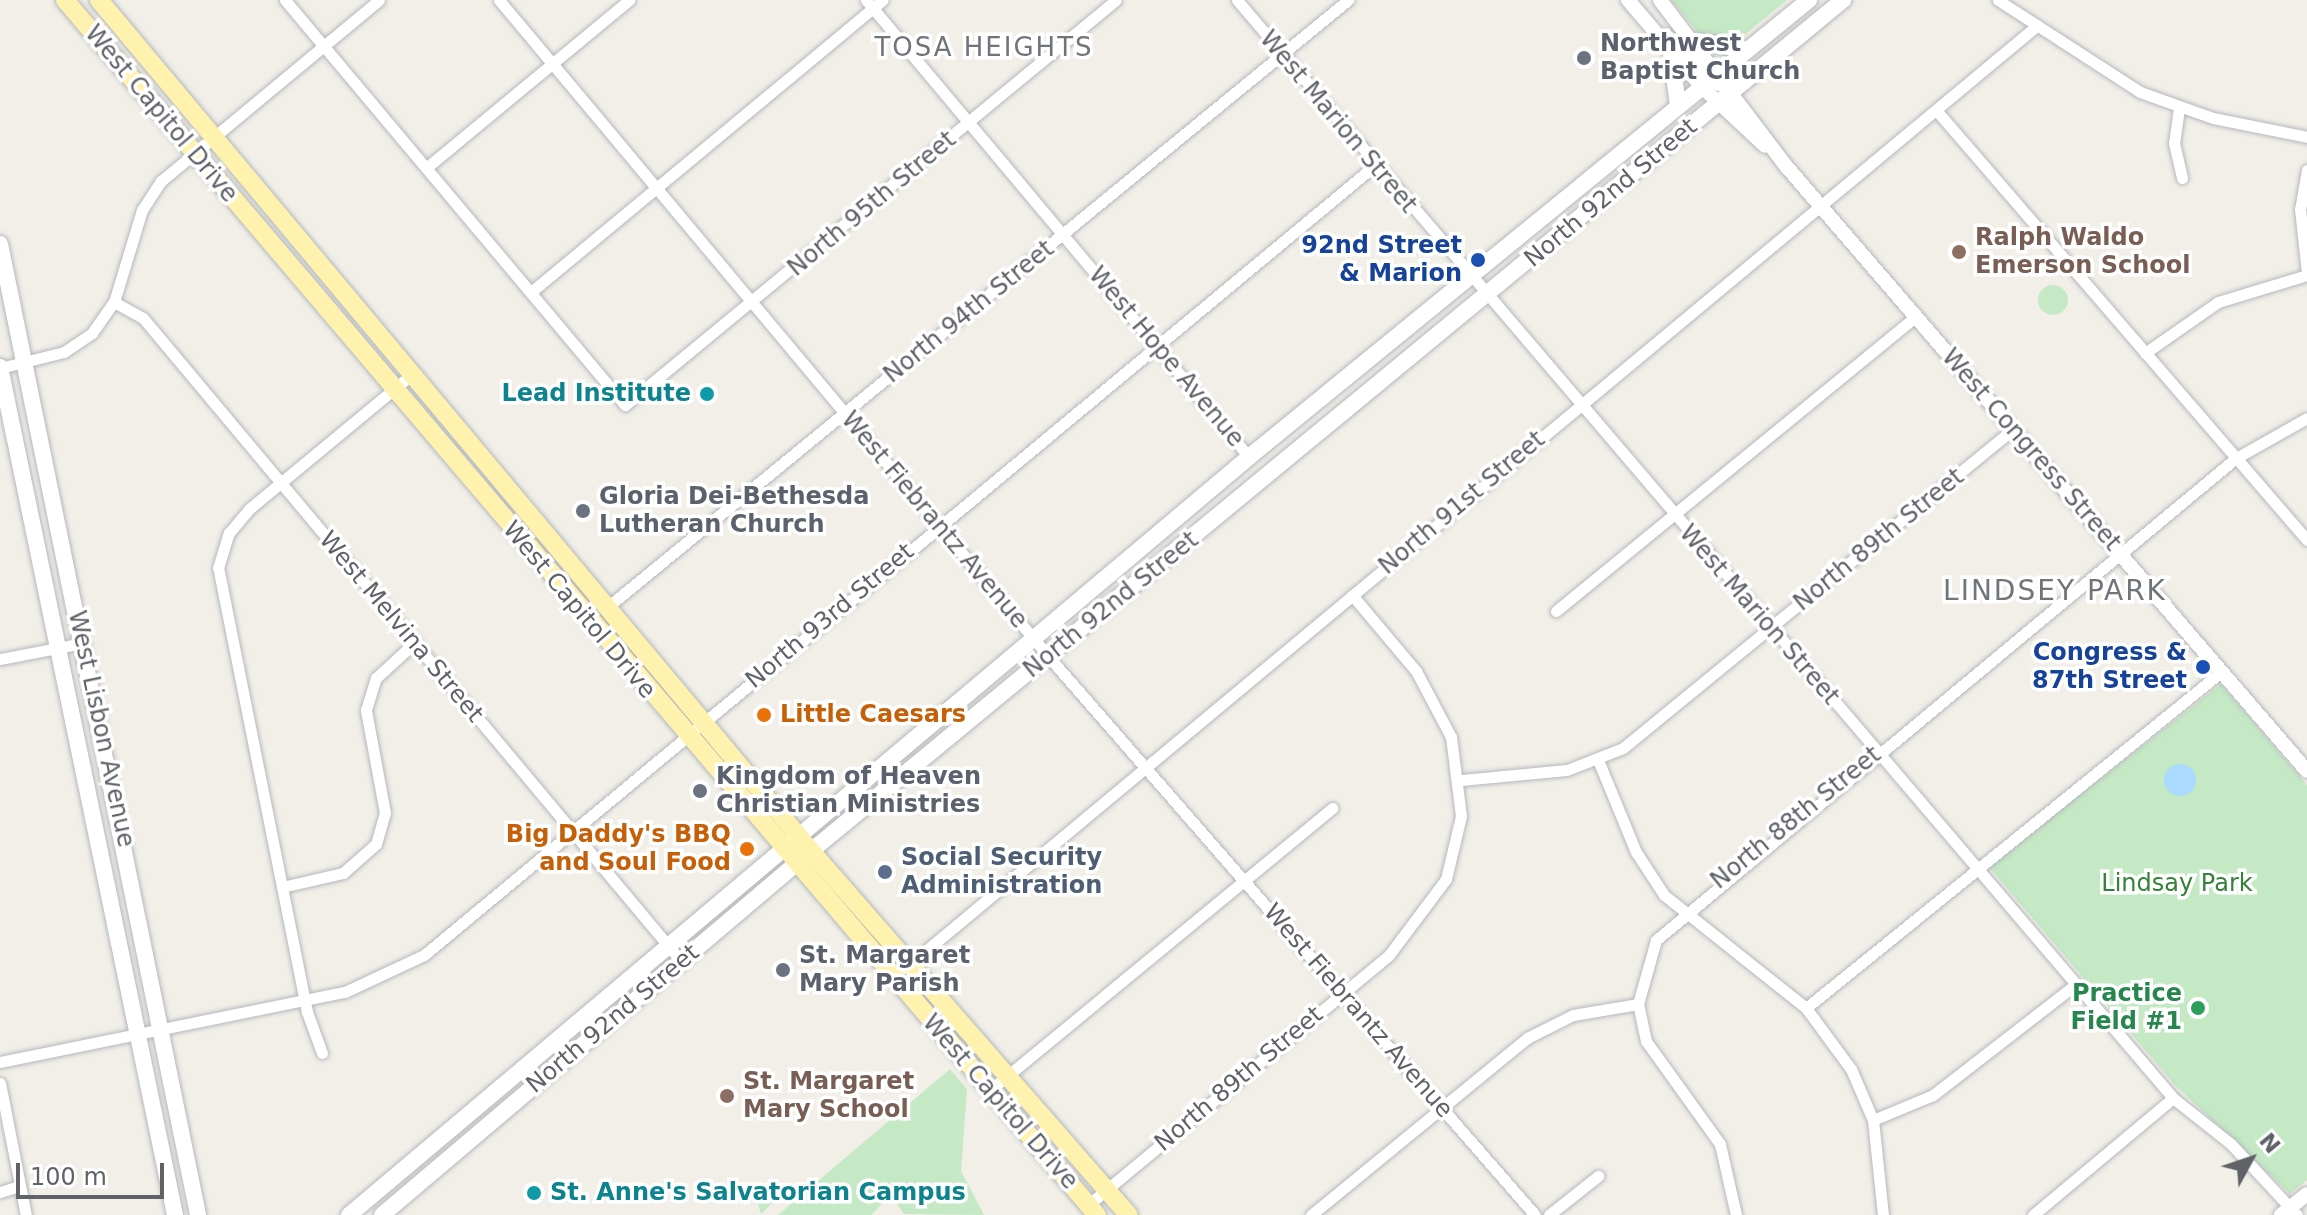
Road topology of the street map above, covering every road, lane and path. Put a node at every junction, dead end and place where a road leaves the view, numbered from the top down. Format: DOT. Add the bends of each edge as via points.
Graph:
graph roads {
  1 [pos="65,0"];
  2 [pos="99,0"];
  3 [pos="285,0"];
  4 [pos="379,0"];
  5 [pos="499,0"];
  6 [pos="629,0"];
  7 [pos="883,0"];
  8 [pos="1116,0"];
  9 [pos="1237,0"];
  10 [pos="1348,0"];
  11 [pos="1628,0"];
  12 [pos="1660,0"];
  13 [pos="1809,0"];
  14 [pos="1843,0"];
  15 [pos="1998,0"];
  16 [pos="870,4"];
  17 [pos="85,24"];
  18 [pos="1652,28"];
  19 [pos="2033,29"];
  20 [pos="1694,41"];
  21 [pos="138,46"];
  22 [pos="324,46"];
  23 [pos="1747,50"];
  24 [pos="1671,52"];
  25 [pos="1281,54"];
  26 [pos="552,63"];
  27 [pos="1712,79"];
  28 [pos="1733,92"];
  29 [pos="1719,104"];
  30 [pos="1678,106"];
  31 [pos="2179,108"];
  32 [pos="1936,110"];
  33 [pos="970,123"];
  34 [pos="213,137"];
  35 [pos="2307,137"];
  36 [pos="194,153"];
  37 [pos="1374,166"];
  38 [pos="1786,166"];
  39 [pos="426,168"];
  40 [pos="2307,170"];
  41 [pos="2182,178"];
  42 [pos="657,189"];
  43 [pos="1820,205"];
  44 [pos="1064,235"];
  45 [pos="0,244"];
  46 [pos="2307,273"];
  47 [pos="1469,278"];
  48 [pos="531,292"];
  49 [pos="1486,297"];
  50 [pos="114,302"];
  51 [pos="753,303"];
  52 [pos="1915,317"];
  53 [pos="1158,346"];
  54 [pos="2145,353"];
  55 [pos="25,363"];
  56 [pos="0,368"];
  57 [pos="412,374"];
  58 [pos="393,389"];
  59 [pos="1577,406"];
  60 [pos="846,414"];
  61 [pos="2307,418"];
  62 [pos="2012,430"];
  63 [pos="1249,457"];
  64 [pos="2236,458"];
  65 [pos="281,483"];
  66 [pos="1673,516"];
  67 [pos="939,525"];
  68 [pos="2307,540"];
  69 [pos="2120,553"];
  70 [pos="1352,595"];
  71 [pos="607,607"];
  72 [pos="1556,611"];
  73 [pos="589,622"];
  74 [pos="1771,628"];
  75 [pos="1033,638"];
  76 [pos="83,643"];
  77 [pos="413,644"];
  78 [pos="59,646"];
  79 [pos="1048,656"];
  80 [pos="0,659"];
  81 [pos="2221,672"];
  82 [pos="703,722"];
  83 [pos="686,738"];
  84 [pos="1877,752"];
  85 [pos="1598,760"];
  86 [pos="1146,767"];
  87 [pos="2307,771"];
  88 [pos="1461,780"];
  89 [pos="1332,808"];
  90 [pos="573,833"];
  91 [pos="796,851"];
  92 [pos="1978,868"];
  93 [pos="1245,881"];
  94 [pos="282,887"];
  95 [pos="1682,911"];
  96 [pos="668,947"];
  97 [pos="681,961"];
  98 [pos="909,964"];
  99 [pos="891,978"];
  100 [pos="2075,985"];
  101 [pos="1342,994"];
  102 [pos="305,1001"];
  103 [pos="1638,1004"];
  104 [pos="1806,1008"];
  105 [pos="162,1028"];
  106 [pos="138,1033"];
  107 [pos="322,1053"];
  108 [pos="0,1062"];
  109 [pos="1007,1077"];
  110 [pos="0,1083"];
  111 [pos="989,1091"];
  112 [pos="2173,1098"];
  113 [pos="1442,1107"];
  114 [pos="1873,1120"];
  115 [pos="1598,1176"];
  116 [pos="20,1186"];
  117 [pos="1106,1190"];
  118 [pos="0,1192"];
  119 [pos="2307,1194"];
  120 [pos="1093,1210"];
  121 [pos="2289,1212"];
  122 [pos="353,1214"];
  123 [pos="26,1215"];
  124 [pos="175,1215"];
  125 [pos="198,1215"];
  126 [pos="382,1215"];
  127 [pos="1128,1215"];
  128 [pos="1311,1215"];
  129 [pos="1535,1215"];
  130 [pos="1549,1215"];
  131 [pos="1736,1215"];
  132 [pos="1883,1215"];
  133 [pos="2033,1215"];
  1 -- 17 [label="main road, West Capitol Drive"];
  2 -- 21 [label="main road, West Capitol Drive"];
  3 -- 22 [label="street"];
  4 -- 22 [label="street"];
  5 -- 26 [label="street, West Fiebrantz Avenue"];
  6 -- 26 [label="street"];
  7 -- 16 [label="street"];
  8 -- 33 [label="street, North 95th Street"];
  9 -- 25 [label="street, West Marion Street"];
  10 -- 25 [label="street, North 94th Street"];
  11 -- 18 [label="street, West Congress Street"];
  12 -- 20 [label="street, West Congress Street"];
  13 -- 23 [label="main road, North 92nd Street"];
  14 -- 28 [label="main road, North 92nd Street"];
  15 -- 19 [label="street"];
  16 -- 33 [label="street, West Hope Avenue"];
  16 -- 42 [label="street"];
  17 -- 21 [label="main road" via="100,25 123,48"];
  17 -- 36 [label="main road, West Capitol Drive"];
  18 -- 24 [label="street, West Congress Street"];
  18 -- 27 [label="street"];
  19 -- 31 [label="street" via="2102,73"];
  19 -- 32 [label="street, North 91st Street"];
  20 -- 23 [label="main road"];
  20 -- 27 [label="street, West Congress Street"];
  21 -- 34 [label="main road, West Capitol Drive"];
  22 -- 34 [label="street"];
  22 -- 39 [label="street"];
  23 -- 27 [label="main road, North 92nd Street"];
  24 -- 27 [label="street, West Congress Street"];
  24 -- 30 [label="main road"];
  25 -- 37 [label="street, West Marion Street"];
  25 -- 44 [label="street, North 94th Street"];
  26 -- 39 [label="street"];
  26 -- 42 [label="street, West Fiebrantz Avenue"];
  27 -- 28 [label="street, West Congress Street"];
  27 -- 29 [label="street, West Congress Street"];
  27 -- 30 [label="main road, North 92nd Street"];
  28 -- 29 [label="main road, North 92nd Street"];
  28 -- 38 [label="street, West Congress Street"];
  29 -- 38 [label="street, West Congress Street"];
  29 -- 49 [label="main road, North 92nd Street"];
  30 -- 47 [label="main road, North 92nd Street"];
  31 -- 35 [label="street"];
  31 -- 41 [label="street" via="2174,143"];
  32 -- 43 [label="street, North 91st Street"];
  32 -- 54 [label="street"];
  33 -- 44 [label="street, West Hope Avenue"];
  33 -- 51 [label="street, North 95th Street"];
  34 -- 36 [label="street"];
  34 -- 57 [label="main road, West Capitol Drive"];
  36 -- 50 [label="street" via="142,210"];
  36 -- 58 [label="main road, West Capitol Drive"];
  37 -- 47 [label="street, West Marion Street"];
  37 -- 53 [label="street, North 93rd Street"];
  38 -- 43 [label="street, West Congress Street"];
  39 -- 48 [label="street"];
  40 -- 46 [label="street" via="2300,209"];
  42 -- 48 [label="street"];
  42 -- 51 [label="street, West Fiebrantz Avenue"];
  43 -- 52 [label="street, West Congress Street"];
  43 -- 59 [label="street, North 91st Street"];
  44 -- 53 [label="street, West Hope Avenue"];
  44 -- 60 [label="street, North 94th Street"];
  45 -- 55 [label="main road, West Lisbon Avenue"];
  46 -- 54 [label="street" via="2218,302"];
  47 -- 49 [label="street, West Marion Street"];
  47 -- 63 [label="main road, North 92nd Street"];
  48 -- 51 [label="street, North 95th Street" via="625,405"];
  49 -- 59 [label="street, West Marion Street"];
  49 -- 79 [label="main road, North 92nd Street"];
  50 -- 55 [label="street" via="81,342"];
  50 -- 65 [label="street, West Melvina Street" via="143,318"];
  51 -- 60 [label="street, West Fiebrantz Avenue"];
  52 -- 62 [label="street, West Congress Street"];
  52 -- 66 [label="street"];
  53 -- 63 [label="street, West Hope Avenue"];
  53 -- 67 [label="street, North 93rd Street"];
  54 -- 64 [label="street"];
  55 -- 56 [label="street"];
  55 -- 76 [label="main road, West Lisbon Avenue"];
  56 -- 78 [label="main road, West Lisbon Avenue"];
  57 -- 58 [label="street"];
  57 -- 71 [label="main road, West Capitol Drive"];
  58 -- 65 [label="street"];
  58 -- 73 [label="main road, West Capitol Drive"];
  59 -- 66 [label="street, West Marion Street"];
  59 -- 70 [label="street, North 91st Street"];
  60 -- 67 [label="street, West Fiebrantz Avenue"];
  60 -- 71 [label="street, North 94th Street"];
  61 -- 64 [label="street, North 88th Street"];
  62 -- 69 [label="street, West Congress Street"];
  62 -- 74 [label="street, North 89th Street"];
  63 -- 75 [label="main road, North 92nd Street"];
  64 -- 68 [label="street"];
  64 -- 69 [label="street, North 88th Street"];
  65 -- 77 [label="street, West Melvina Street"];
  65 -- 94 [label="street" via="229,533 218,568"];
  66 -- 72 [label="street"];
  66 -- 74 [label="street, West Marion Street"];
  67 -- 75 [label="street, West Fiebrantz Avenue"];
  67 -- 82 [label="street, North 93rd Street"];
  69 -- 81 [label="street, West Congress Street"];
  69 -- 84 [label="street, North 88th Street"];
  70 -- 86 [label="street, North 91st Street"];
  70 -- 88 [label="street" via="1436,700"];
  71 -- 73 [label="street, North 94th Street"];
  71 -- 82 [label="main road, West Capitol Drive"];
  73 -- 83 [label="main road, West Capitol Drive"];
  74 -- 84 [label="street, West Marion Street"];
  74 -- 85 [label="street, North 89th Street" via="1660,723"];
  75 -- 79 [label="street, West Fiebrantz Avenue"];
  75 -- 91 [label="main road, North 92nd Street"];
  76 -- 78 [label="street"];
  76 -- 105 [label="main road, West Lisbon Avenue"];
  77 -- 90 [label="street, West Melvina Street"];
  77 -- 94 [label="street" via="376,678 366,710 385,813 376,844 343,873"];
  78 -- 80 [label="street"];
  78 -- 106 [label="main road, West Lisbon Avenue"];
  79 -- 86 [label="street, West Fiebrantz Avenue"];
  79 -- 91 [label="main road, North 92nd Street"];
  81 -- 87 [label="street, West Congress Street"];
  81 -- 92 [label="street"];
  82 -- 83 [label="street, North 93rd Street"];
  82 -- 91 [label="main road, West Capitol Drive"];
  83 -- 90 [label="street, North 93rd Street"];
  83 -- 91 [label="main road, West Capitol Drive" via="743,806"];
  84 -- 92 [label="street, West Marion Street"];
  84 -- 95 [label="street, North 88th Street"];
  85 -- 88 [label="street, North 89th Street"];
  85 -- 95 [label="street" via="1648,876"];
  86 -- 93 [label="street, West Fiebrantz Avenue"];
  86 -- 98 [label="street, North 91st Street"];
  88 -- 101 [label="street, North 89th Street" via="1456,846 1431,908"];
  89 -- 93 [label="street"];
  90 -- 96 [label="street, West Melvina Street"];
  90 -- 102 [label="street, North 93rd Street" via="424,955 375,980"];
  91 -- 96 [label="main road, North 92nd Street"];
  91 -- 97 [label="main road, North 92nd Street"];
  91 -- 98 [label="main road, West Capitol Drive" via="872,921"];
  91 -- 99 [label="main road, West Capitol Drive"];
  92 -- 100 [label="street, West Marion Street"];
  92 -- 104 [label="street"];
  93 -- 101 [label="street, West Fiebrantz Avenue"];
  93 -- 109 [label="street"];
  94 -- 102 [label="street"];
  95 -- 103 [label="street, North 88th Street" via="1656,940"];
  95 -- 104 [label="street"];
  96 -- 97 [label="street, West Melvina Street"];
  96 -- 122 [label="main road, North 92nd Street"];
  97 -- 126 [label="main road, North 92nd Street"];
  98 -- 99 [label="street, North 91st Street"];
  98 -- 109 [label="main road, West Capitol Drive"];
  99 -- 111 [label="main road, West Capitol Drive"];
  100 -- 112 [label="street, West Marion Street"];
  100 -- 114 [label="street" via="1944,1088"];
  101 -- 113 [label="street, West Fiebrantz Avenue"];
  101 -- 117 [label="street, North 89th Street"];
  102 -- 105 [label="street, North 93rd Street"];
  102 -- 107 [label="street"];
  103 -- 113 [label="street" via="1554,1022"];
  103 -- 131 [label="street" via="1646,1041 1720,1144"];
  104 -- 114 [label="street" via="1851,1069"];
  105 -- 106 [label="street, North 93rd Street"];
  105 -- 125 [label="main road, West Lisbon Avenue"];
  106 -- 108 [label="street, North 93rd Street"];
  106 -- 124 [label="main road, West Lisbon Avenue"];
  109 -- 111 [label="street"];
  109 -- 117 [label="main road, West Capitol Drive"];
  110 -- 116 [label="street"];
  111 -- 120 [label="main road, West Capitol Drive"];
  112 -- 121 [label="street, West Marion Street" via="2231,1144"];
  112 -- 133 [label="street"];
  113 -- 128 [label="street"];
  113 -- 129 [label="street, West Fiebrantz Avenue"];
  114 -- 132 [label="street"];
  115 -- 130 [label="street"];
  116 -- 118 [label="street"];
  116 -- 123 [label="street"];
  117 -- 120 [label="street, North 89th Street"];
  117 -- 127 [label="main road, West Capitol Drive"];
  119 -- 121 [label="street"];
}
